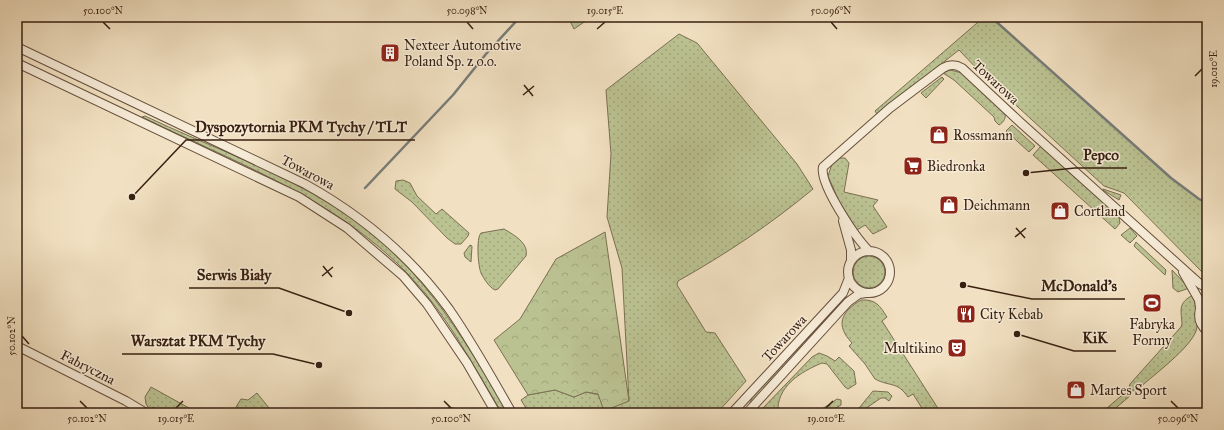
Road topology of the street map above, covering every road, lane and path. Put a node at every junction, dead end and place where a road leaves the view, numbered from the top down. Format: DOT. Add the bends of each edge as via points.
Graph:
graph roads {
  1 [pos="17,47"];
  2 [pos="17,63"];
  3 [pos="131,101"];
  4 [pos="125,114"];
  5 [pos="841,213"];
  6 [pos="869,251"];
  7 [pos="851,260"];
  8 [pos="1180,266"];
  9 [pos="848,278"];
  10 [pos="1207,288"];
  11 [pos="866,293"];
  12 [pos="1207,298"];
  13 [pos="1200,308"];
  14 [pos="1207,331"];
  15 [pos="17,346"];
  16 [pos="146,413"];
  17 [pos="496,413"];
  18 [pos="512,413"];
  19 [pos="732,413"];
  20 [pos="748,413"];
  1 -- 3 [label="street, Towarowa"];
  2 -- 4 [label="street, Towarowa"];
  3 -- 4 [label="street"];
  3 -- 18 [label="street, Towarowa" via="305,184 342,206 384,238 415,267 448,308"];
  4 -- 17 [label="street, Towarowa" via="306,201 365,241 403,276 427,304 467,363"];
  5 -- 6 [label="street, Towarowa"];
  5 -- 7 [label="street, Towarowa" via="851,250"];
  5 -- 8 [label="street, Towarowa" via="824,180 822,172 826,162 890,108 943,68 956,65"];
  6 -- 7 [label="street" via="859,253"];
  6 -- 11 [label="street" via="882,256 888,265 889,278 884,286"];
  7 -- 9 [label="street"];
  8 -- 10 [label="street, Towarowa"];
  8 -- 13 [label="street, Towarowa" via="1199,300"];
  9 -- 11 [label="street" via="853,286"];
  9 -- 19 [label="street, Towarowa" via="843,293"];
  11 -- 20 [label="street, Towarowa" via="859,294 848,302"];
  12 -- 13 [label="street"];
  13 -- 14 [label="street, Towarowa" via="1200,322"];
  15 -- 16 [label="street, Fabryczna"];
}
